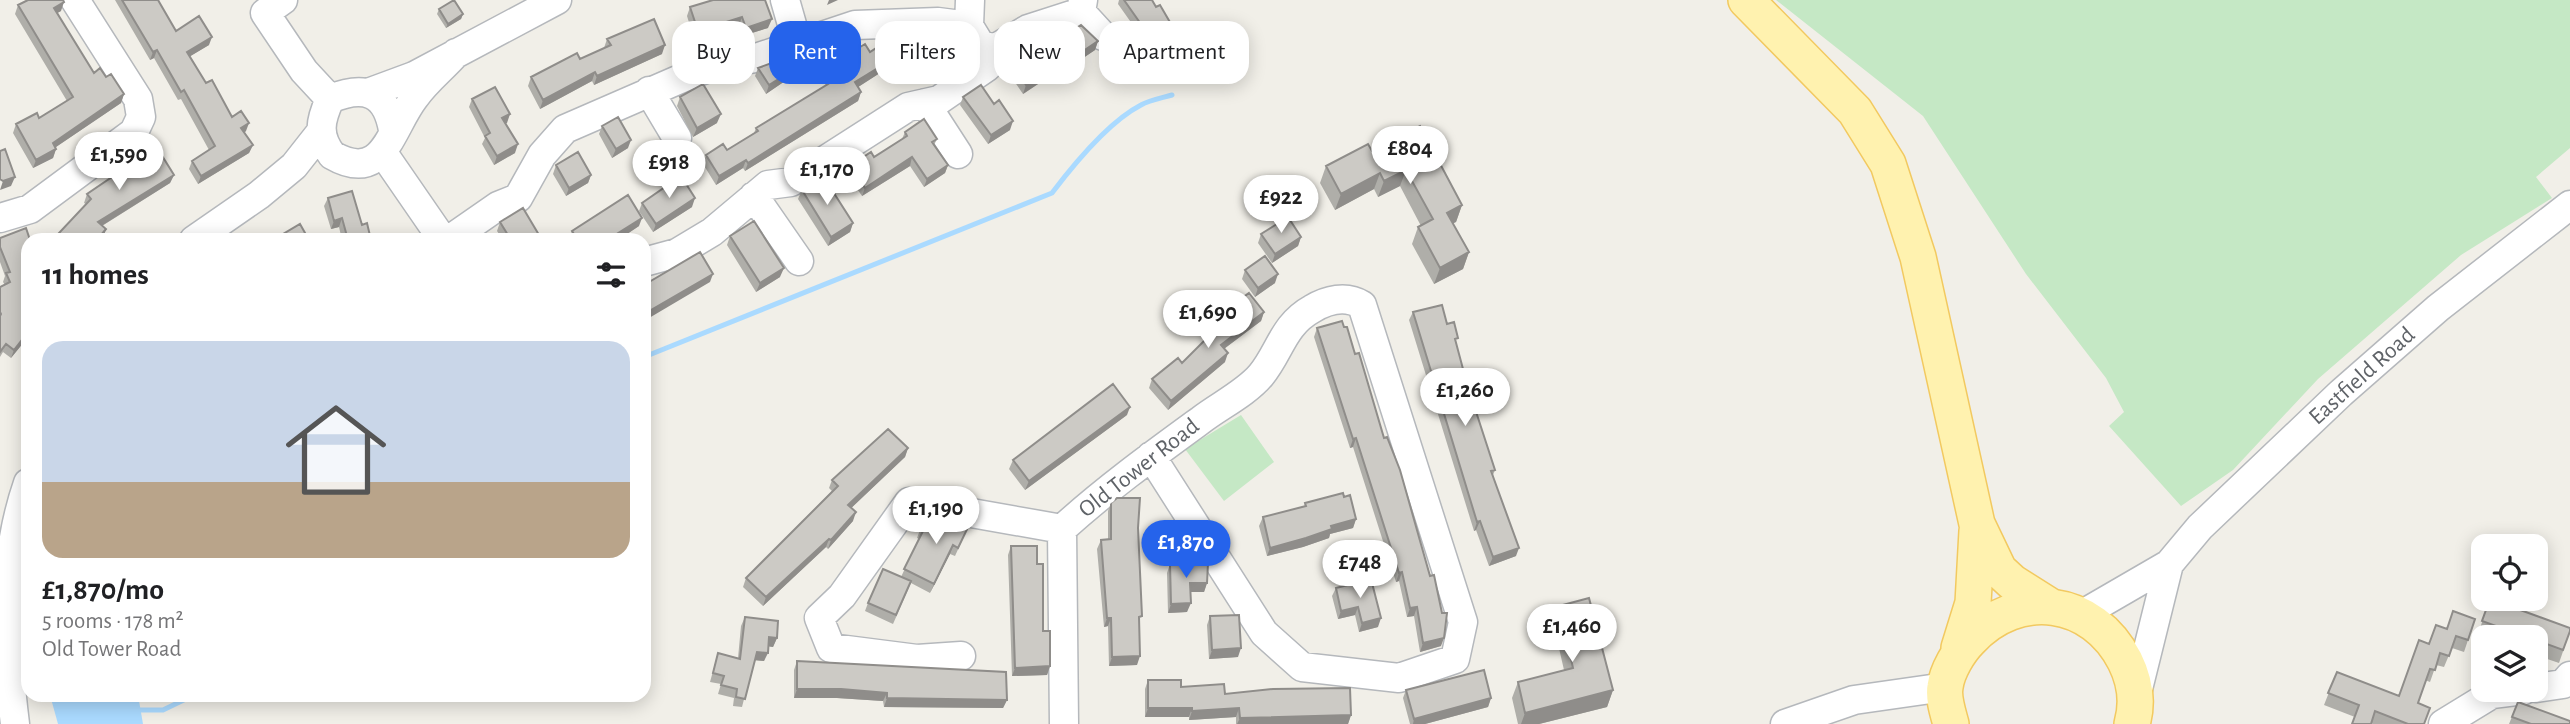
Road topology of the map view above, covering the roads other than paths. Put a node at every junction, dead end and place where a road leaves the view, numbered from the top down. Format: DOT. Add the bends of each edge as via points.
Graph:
graph roads {
  1 [pos="75,0"];
  2 [pos="283,0"];
  3 [pos="557,0"];
  4 [pos="785,0"];
  5 [pos="1746,0"];
  6 [pos="1082,6"];
  7 [pos="969,13"];
  8 [pos="791,21"];
  9 [pos="1047,21"];
  10 [pos="861,25"];
  11 [pos="1099,30"];
  12 [pos="994,49"];
  13 [pos="456,53"];
  14 [pos="769,53"];
  15 [pos="649,92"];
  16 [pos="368,93"];
  17 [pos="330,99"];
  18 [pos="925,103"];
  19 [pos="320,133"];
  20 [pos="677,138"];
  21 [pos="388,141"];
  22 [pos="958,154"];
  23 [pos="345,162"];
  24 [pos="259,195"];
  25 [pos="754,197"];
  26 [pos="2570,205"];
  27 [pos="0,218"];
  28 [pos="204,233"];
  29 [pos="439,233"];
  30 [pos="459,233"];
  31 [pos="651,260"];
  32 [pos="799,261"];
  33 [pos="1151,456"];
  34 [pos="17,492"];
  35 [pos="1977,524"];
  36 [pos="1062,529"];
  37 [pos="2169,564"];
  38 [pos="2065,610"];
  39 [pos="961,656"];
  40 [pos="1950,674"];
  41 [pos="2570,676"];
  42 [pos="2548,686"];
  43 [pos="2548,694"];
  44 [pos="2479,702"];
  45 [pos="2570,704"];
  46 [pos="2133,712"];
  47 [pos="15,724"];
  48 [pos="1064,724"];
  49 [pos="1785,724"];
  50 [pos="1951,724"];
  51 [pos="2443,724"];
  1 -- 27 [label="street" via="138,99 141,117 134,132 30,209"];
  2 -- 17 [label="street" via="265,13 304,71"];
  3 -- 13 [label="street"];
  4 -- 8 [label="street"];
  5 -- 35 [label="main road" via="1855,111 1888,164 1918,257"];
  6 -- 9 [label="street"];
  6 -- 11 [label="street"];
  7 -- 10 [label="street" via="938,22"];
  7 -- 12 [label="street" via="980,44"];
  12 -- 18 [label="street" via="987,67 939,100"];
  13 -- 16 [label="street" via="414,76"];
  13 -- 21 [label="street" via="415,96"];
  14 -- 15 [label="street" via="719,64"];
  15 -- 20 [label="street"];
  15 -- 30 [label="street" via="565,129 542,155 518,198"];
  16 -- 17 [label="street" via="356,91"];
  16 -- 21 [label="street" via="390,113"];
  17 -- 19 [label="street"];
  18 -- 22 [label="street"];
  18 -- 25 [label="street" via="908,107 790,183 768,185"];
  19 -- 23 [label="street" via="332,155"];
  19 -- 24 [label="street" via="294,166"];
  21 -- 23 [label="street" via="373,160"];
  21 -- 29 [label="street"];
  23 -- 24 [label="street"];
  24 -- 28 [label="street"];
  25 -- 31 [label="street" via="712,232 677,253"];
  25 -- 32 [label="street"];
  26 -- 37 [label="street, Eastfield Road" via="2438,308 2340,393 2200,527"];
  33 -- 33 [label="street, Old Tower Road" via="1261,376 1283,335 1304,314 1338,299 1362,305 1463,622 1455,659 1399,678 1302,667 1264,633"];
  33 -- 36 [label="street, Old Tower Road"];
  34 -- 47 [label="street" via="6,614"];
  35 -- 38 [label="main road" via="1999,569 2012,582"];
  35 -- 40 [label="main road" via="1973,603"];
  36 -- 39 [label="street" via="909,502 842,596 819,618 831,648 917,659"];
  36 -- 48 [label="street, Old Tower Road"];
  37 -- 38 [label="street, Eastfield Road"];
  37 -- 46 [label="street, Eastfield Road"];
  38 -- 40 [label="main road" via="2008,611 1962,648"];
  38 -- 46 [label="main road" via="2103,629 2116,643 2132,674"];
  40 -- 49 [label="street"];
  40 -- 50 [label="main road"];
  41 -- 42 [label="street" via="2563,684"];
  43 -- 45 [label="street"];
  44 -- 51 [label="street"];
}
